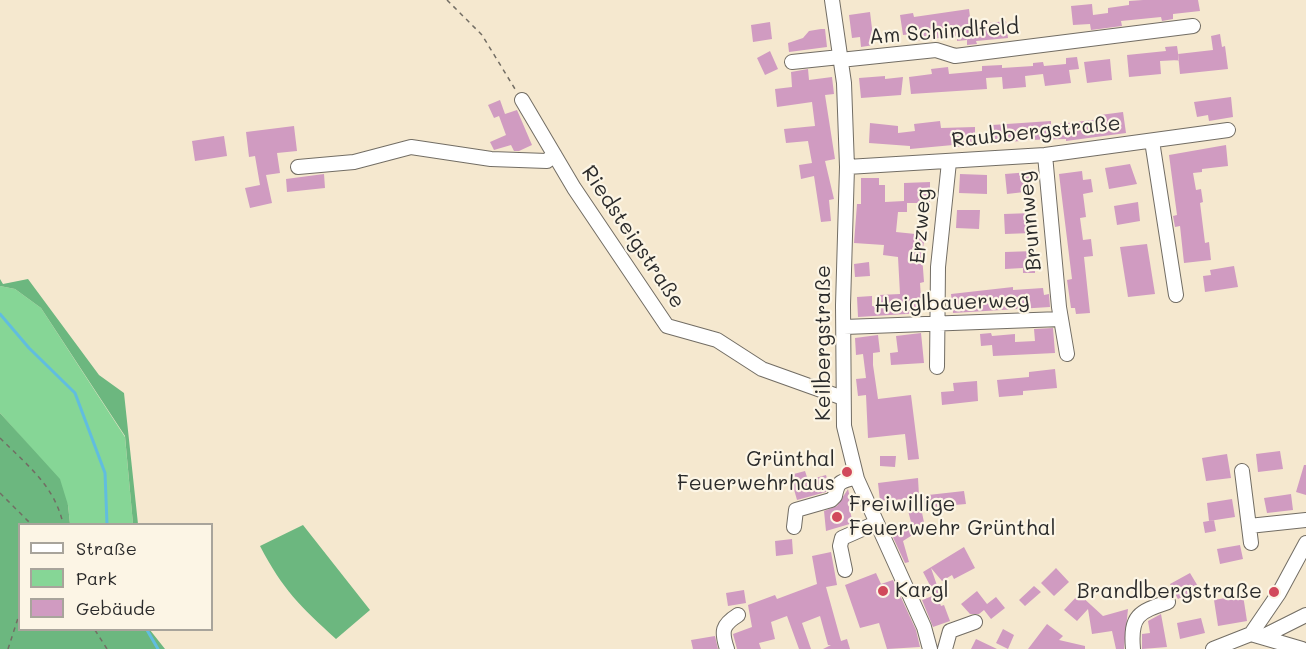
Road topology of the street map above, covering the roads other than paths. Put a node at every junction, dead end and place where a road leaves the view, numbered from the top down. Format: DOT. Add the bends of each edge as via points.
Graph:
graph roads {
  1 [pos="832,0"];
  2 [pos="1193,26"];
  3 [pos="840,59"];
  4 [pos="792,62"];
  5 [pos="522,100"];
  6 [pos="1228,130"];
  7 [pos="1152,141"];
  8 [pos="554,154"];
  9 [pos="1045,155"];
  10 [pos="949,162"];
  11 [pos="298,167"];
  12 [pos="847,167"];
  13 [pos="1176,295"];
  14 [pos="1061,319"];
  15 [pos="936,325"];
  16 [pos="844,327"];
  17 [pos="1067,354"];
  18 [pos="937,367"];
  19 [pos="843,398"];
  20 [pos="1242,471"];
  21 [pos="856,477"];
  22 [pos="1306,520"];
  23 [pos="876,523"];
  24 [pos="1249,526"];
  25 [pos="794,527"];
  26 [pos="1251,543"];
  27 [pos="1306,543"];
  28 [pos="844,570"];
  29 [pos="1168,602"];
  30 [pos="738,615"];
  31 [pos="1306,615"];
  32 [pos="975,622"];
  33 [pos="1257,635"];
  34 [pos="1294,648"];
  35 [pos="727,649"];
  36 [pos="930,649"];
  37 [pos="945,649"];
  38 [pos="1133,649"];
  39 [pos="1213,649"];
  1 -- 3 [label="street, Keilbergstraße"];
  2 -- 3 [label="street, Am Schindlfeld" via="955,56 936,50"];
  3 -- 4 [label="street"];
  3 -- 12 [label="street, Keilbergstraße"];
  5 -- 8 [label="street, Riedsteigstraße"];
  6 -- 7 [label="street, Raubbergstraße"];
  7 -- 9 [label="street, Raubbergstraße"];
  7 -- 13 [label="street"];
  8 -- 11 [label="street" via="547,161 491,159 411,147 354,162"];
  8 -- 19 [label="street, Riedsteigstraße" via="667,326 717,340 762,369"];
  9 -- 10 [label="street, Raubbergstraße"];
  9 -- 14 [label="street, Brunnweg"];
  10 -- 12 [label="street, Raubbergstraße"];
  10 -- 15 [label="street, Erzweg"];
  12 -- 16 [label="street, Keilbergstraße"];
  14 -- 15 [label="street, Heiglbauerweg"];
  14 -- 17 [label="street, Brunnweg"];
  15 -- 16 [label="street, Heiglbauerweg"];
  15 -- 18 [label="street, Erzweg"];
  16 -- 19 [label="street, Keilbergstraße"];
  19 -- 21 [label="street, Keilbergstraße" via="844,426"];
  20 -- 24 [label="street"];
  21 -- 23 [label="street, Keilbergstraße"];
  21 -- 25 [label="street" via="840,482 831,500 796,510"];
  22 -- 24 [label="street"];
  23 -- 28 [label="street" via="842,538"];
  23 -- 36 [label="street, Keilbergstraße" via="924,627"];
  24 -- 26 [label="street"];
  27 -- 33 [label="street"];
  29 -- 38 [label="street" via="1140,613 1134,621"];
  30 -- 35 [label="street" via="725,623 722,630"];
  31 -- 33 [label="street"];
  32 -- 37 [label="street" via="950,631"];
  33 -- 34 [label="street"];
  33 -- 39 [label="street"];
}
